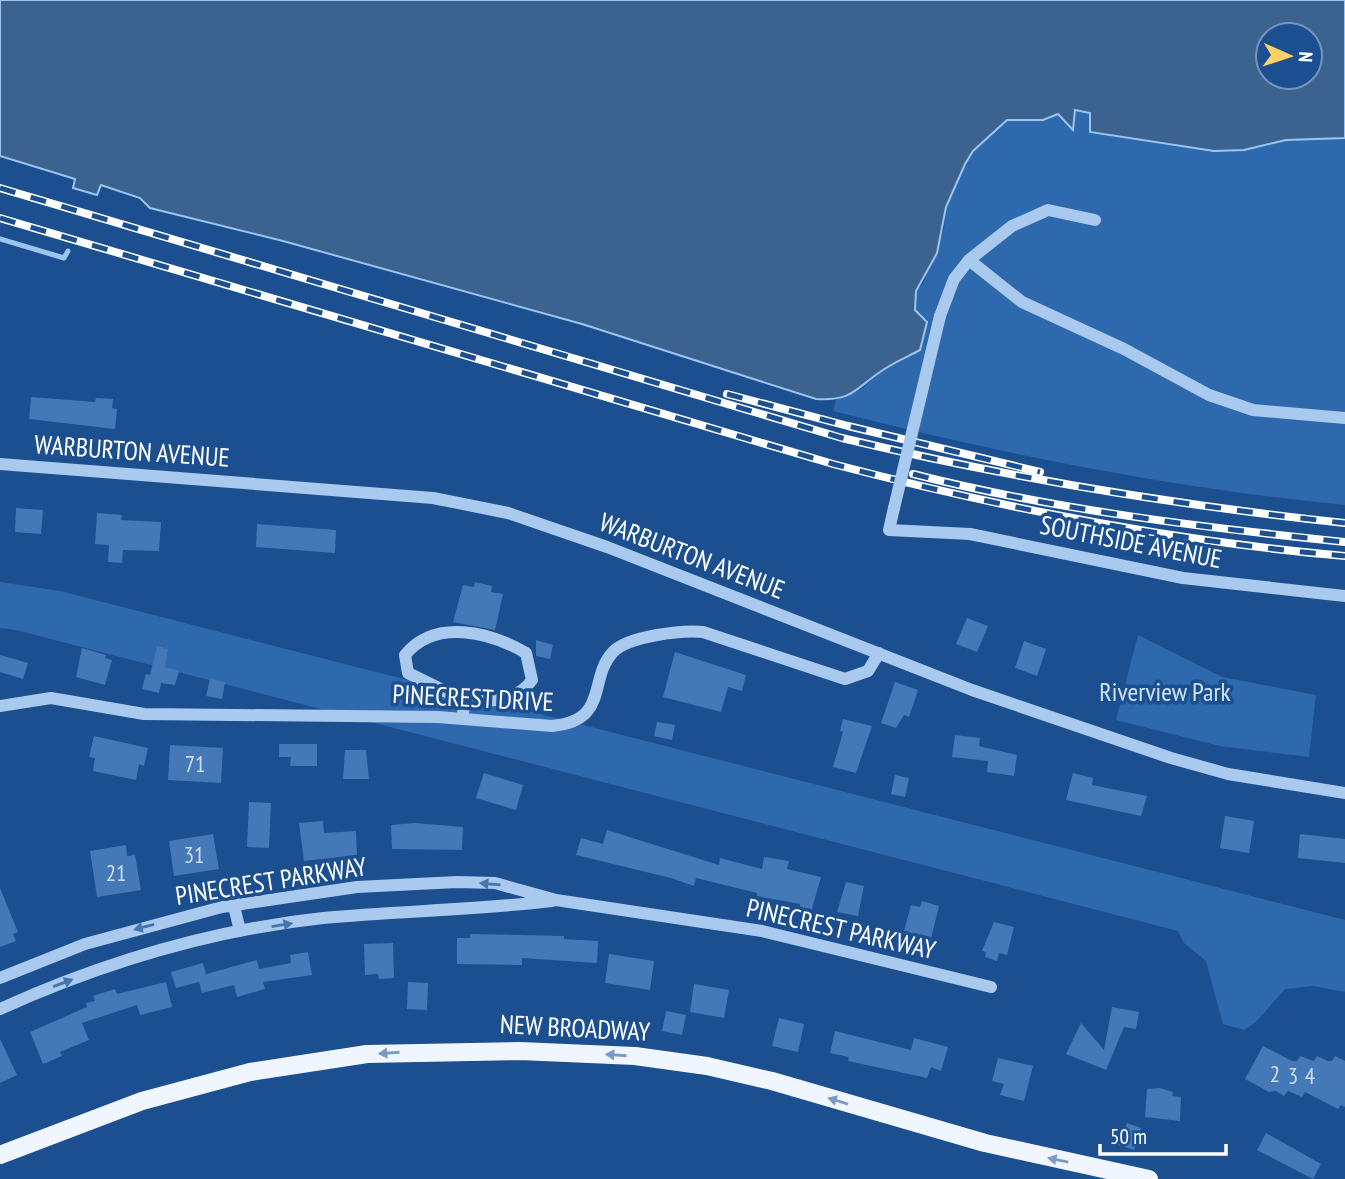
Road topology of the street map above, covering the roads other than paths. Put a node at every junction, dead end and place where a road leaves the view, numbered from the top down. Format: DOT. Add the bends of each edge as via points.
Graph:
graph roads {
  1 [pos="1096,220"];
  2 [pos="969,260"];
  3 [pos="1345,418"];
  4 [pos="0,464"];
  5 [pos="1345,596"];
  6 [pos="879,653"];
  7 [pos="465,701"];
  8 [pos="0,706"];
  9 [pos="462,719"];
  10 [pos="1345,793"];
  11 [pos="556,900"];
  12 [pos="234,906"];
  13 [pos="240,931"];
  14 [pos="0,978"];
  15 [pos="991,987"];
  16 [pos="0,1009"];
  17 [pos="0,1155"];
  18 [pos="1149,1179"];
  1 -- 2 [label="street" via="1063,211 1034,214"];
  2 -- 3 [label="street" via="1022,302 1222,400 1253,410"];
  2 -- 5 [label="street, SOUTHSIDE AVENUE, bridge" via="954,278 940,316 889,530 970,534 1183,578"];
  4 -- 6 [label="street, WARBURTON AVENUE" via="433,498 508,513"];
  6 -- 9 [label="street, PINECREST DRIVE" via="868,671 845,679 716,635 691,631 621,645 611,654 585,714 566,725"];
  6 -- 10 [label="street, WARBURTON AVENUE" via="1171,758 1228,774"];
  7 -- 7 [label="street" via="408,673 405,654 414,644 447,631 481,636 526,653 532,680 526,690 499,699"];
  7 -- 9 [label="street"];
  8 -- 9 [label="street, PINECREST DRIVE" via="51,698 144,714"];
  11 -- 12 [label="street, PINECREST PARKWAY, one-way" via="495,883 457,882 357,887"];
  13 -- 11 [label="street, PINECREST PARKWAY, one-way" via="320,919 480,910"];
  11 -- 15 [label="street, PINECREST PARKWAY" via="762,930"];
  12 -- 13 [label="street"];
  12 -- 14 [label="street, PINECREST PARKWAY, one-way" via="85,944"];
  16 -- 13 [label="street, PINECREST PARKWAY, one-way" via="126,960"];
  18 -- 17 [label="main road, NEW BROADWAY, one-way" via="985,1143 707,1066 635,1056 520,1051 367,1054 260,1070 142,1101"];
}
